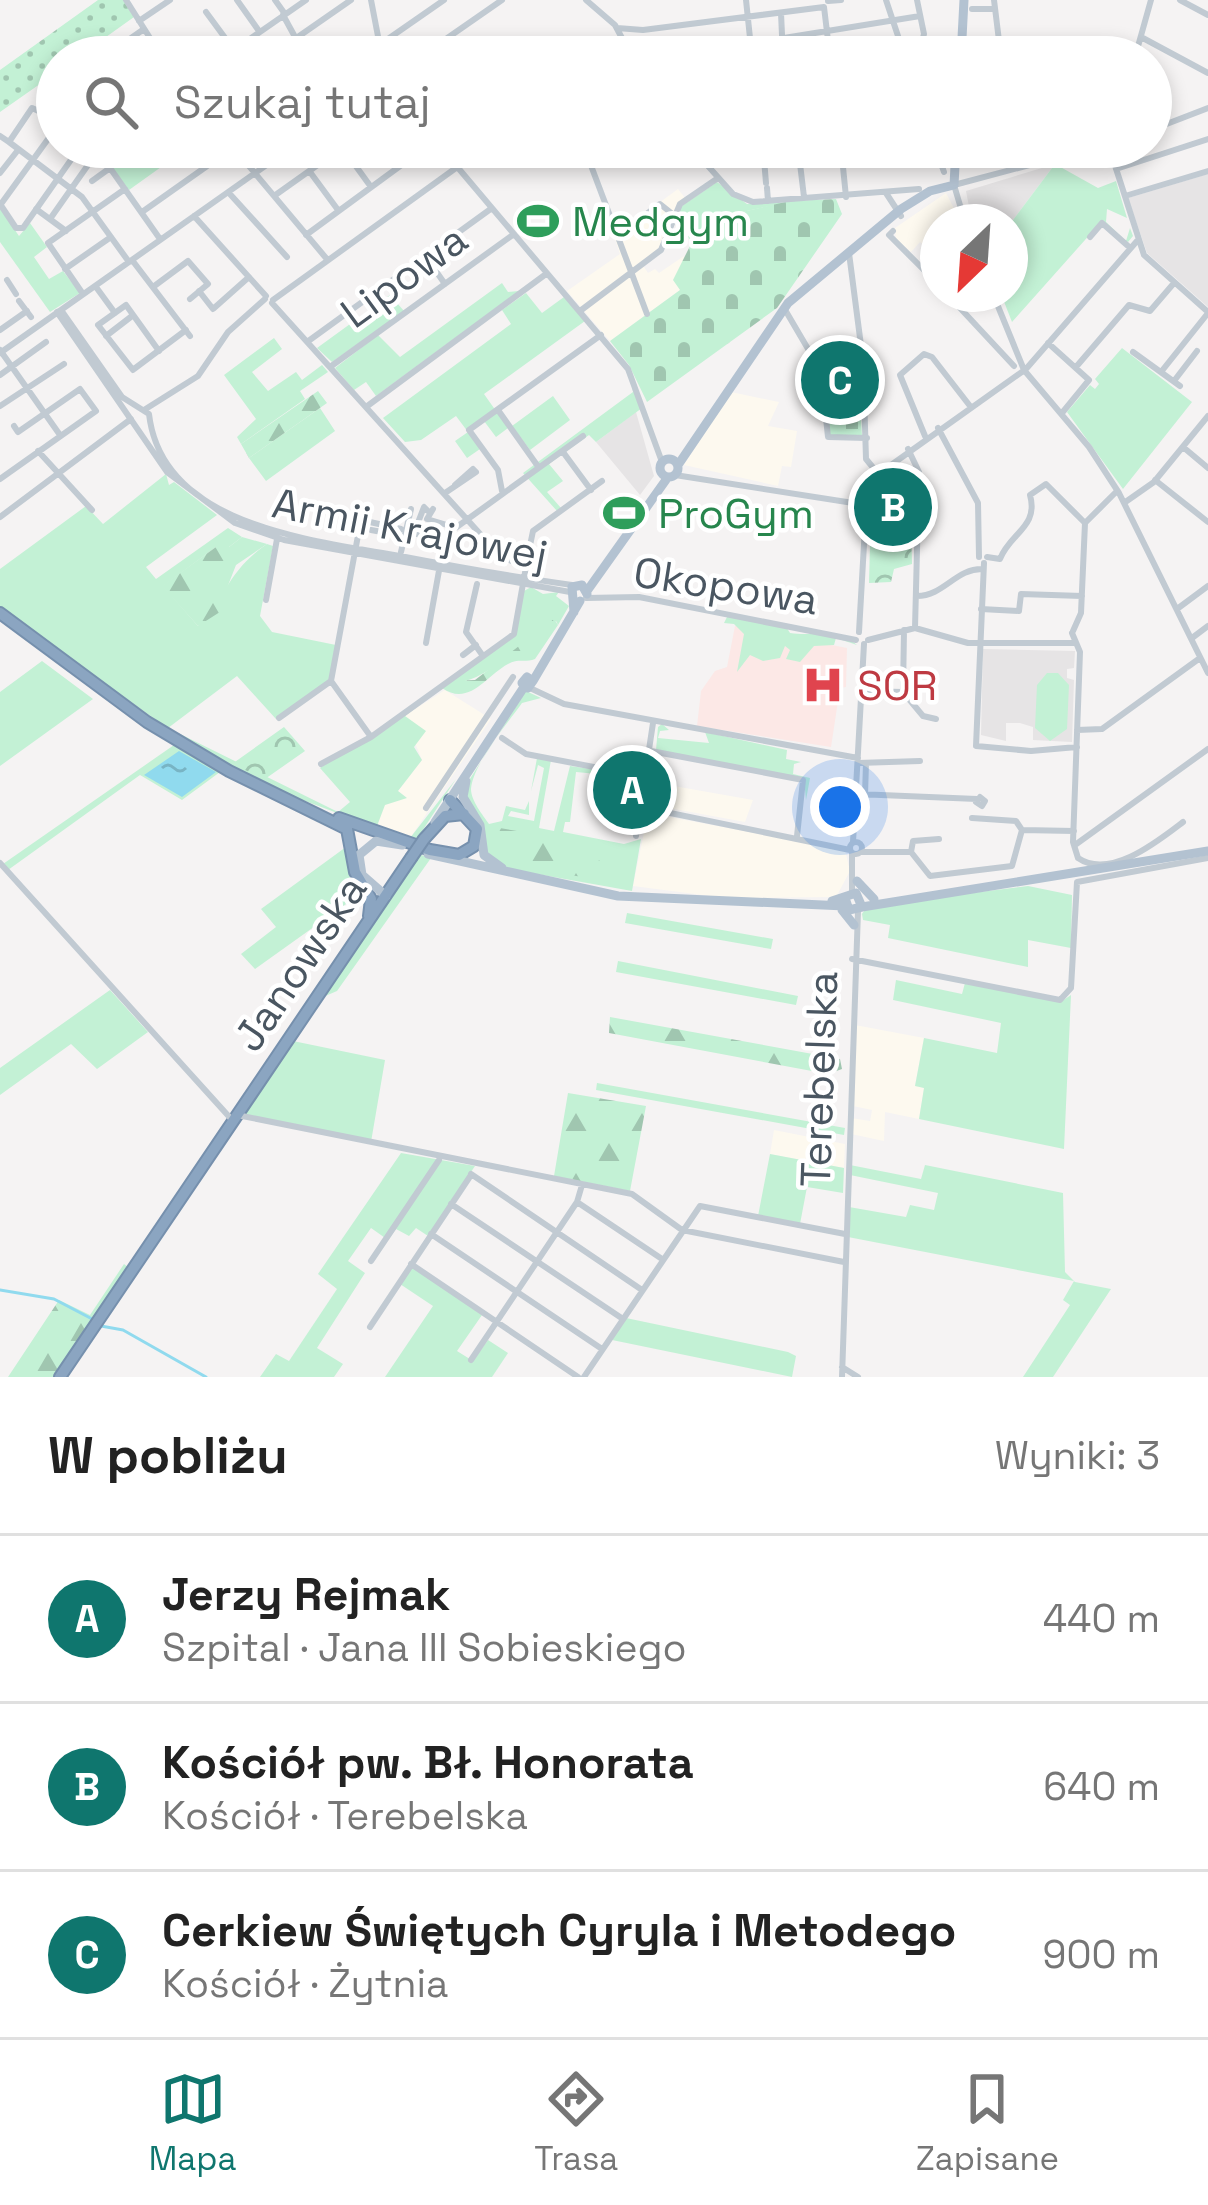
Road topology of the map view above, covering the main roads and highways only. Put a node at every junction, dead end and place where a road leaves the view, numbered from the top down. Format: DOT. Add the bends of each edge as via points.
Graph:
graph roads {
  1 [pos="968,4"];
  2 [pos="964,36"];
  3 [pos="954,185"];
  4 [pos="0,613"];
  5 [pos="195,751"];
  6 [pos="470,770"];
  7 [pos="450,800"];
  8 [pos="469,814"];
  9 [pos="322,815"];
  10 [pos="428,840"];
  11 [pos="402,845"];
  12 [pos="1208,855"];
  13 [pos="411,858"];
  14 [pos="518,874"];
  15 [pos="365,881"];
  16 [pos="386,896"];
  17 [pos="649,898"];
  18 [pos="856,900"];
  19 [pos="744,904"];
  20 [pos="831,906"];
  21 [pos="854,925"];
  22 [pos="362,930"];
  23 [pos="61,1377"];
  1 -- 2 [label="main road"];
  3 -- 6 [label="main road, Janowska" via="930,190 784,308 581,593"];
  4 -- 5 [label="highway" via="98,690"];
  5 -- 9 [label="highway"];
  5 -- 10 [label="highway" via="318,810"];
  6 -- 7 [label="main road, Janowska"];
  6 -- 8 [label="main road" via="463,793"];
  7 -- 8 [label="highway"];
  7 -- 10 [label="main road, Janowska"];
  8 -- 10 [label="highway" via="448,815"];
  8 -- 10 [label="highway" via="478,831 470,850 459,855"];
  8 -- 14 [label="main road" via="480,825 487,860"];
  9 -- 11 [label="main road"];
  9 -- 15 [label="highway" via="350,834"];
  10 -- 13 [label="highway, Janowska, bridge"];
  10 -- 14 [label="main road"];
  11 -- 15 [label="main road" via="362,848"];
  11 -- 17 [label="main road" via="516,878"];
  12 -- 18 [label="main road"];
  13 -- 15 [label="main road" via="388,881"];
  13 -- 16 [label="highway, Janowska"];
  14 -- 17 [label="main road"];
  15 -- 16 [label="highway"];
  15 -- 22 [label="highway" via="372,901"];
  16 -- 22 [label="highway, Janowska"];
  17 -- 19 [label="main road"];
  18 -- 19 [label="main road"];
  18 -- 20 [label="main road"];
  19 -- 20 [label="main road"];
  20 -- 21 [label="main road"];
  22 -- 23 [label="highway, Janowska"];
}
